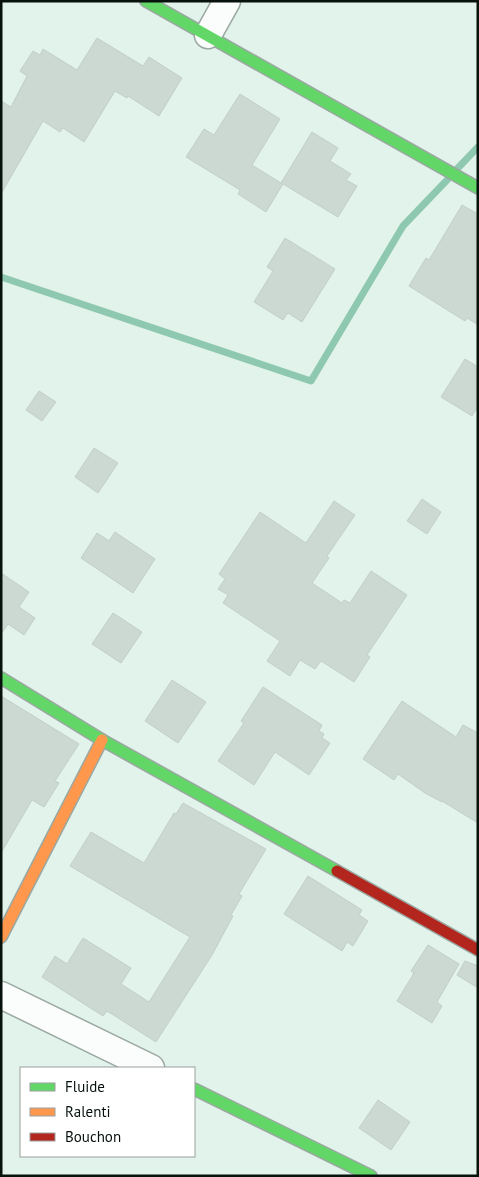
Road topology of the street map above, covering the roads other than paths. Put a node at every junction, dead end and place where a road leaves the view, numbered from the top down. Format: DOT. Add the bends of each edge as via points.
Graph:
graph roads {
  1 [pos="146,1"];
  2 [pos="227,1"];
  3 [pos="208,35"];
  4 [pos="478,188"];
  5 [pos="1,678"];
  6 [pos="102,740"];
  7 [pos="1,937"];
  8 [pos="478,950"];
  9 [pos="1,995"];
  10 [pos="149,1067"];
  11 [pos="195,1089"];
  12 [pos="371,1176"];
  1 -- 3 [label="street"];
  2 -- 3 [label="street"];
  3 -- 4 [label="street"];
  5 -- 6 [label="street"];
  6 -- 7 [label="street"];
  6 -- 8 [label="street"];
  9 -- 10 [label="street"];
  11 -- 12 [label="street"];
}
